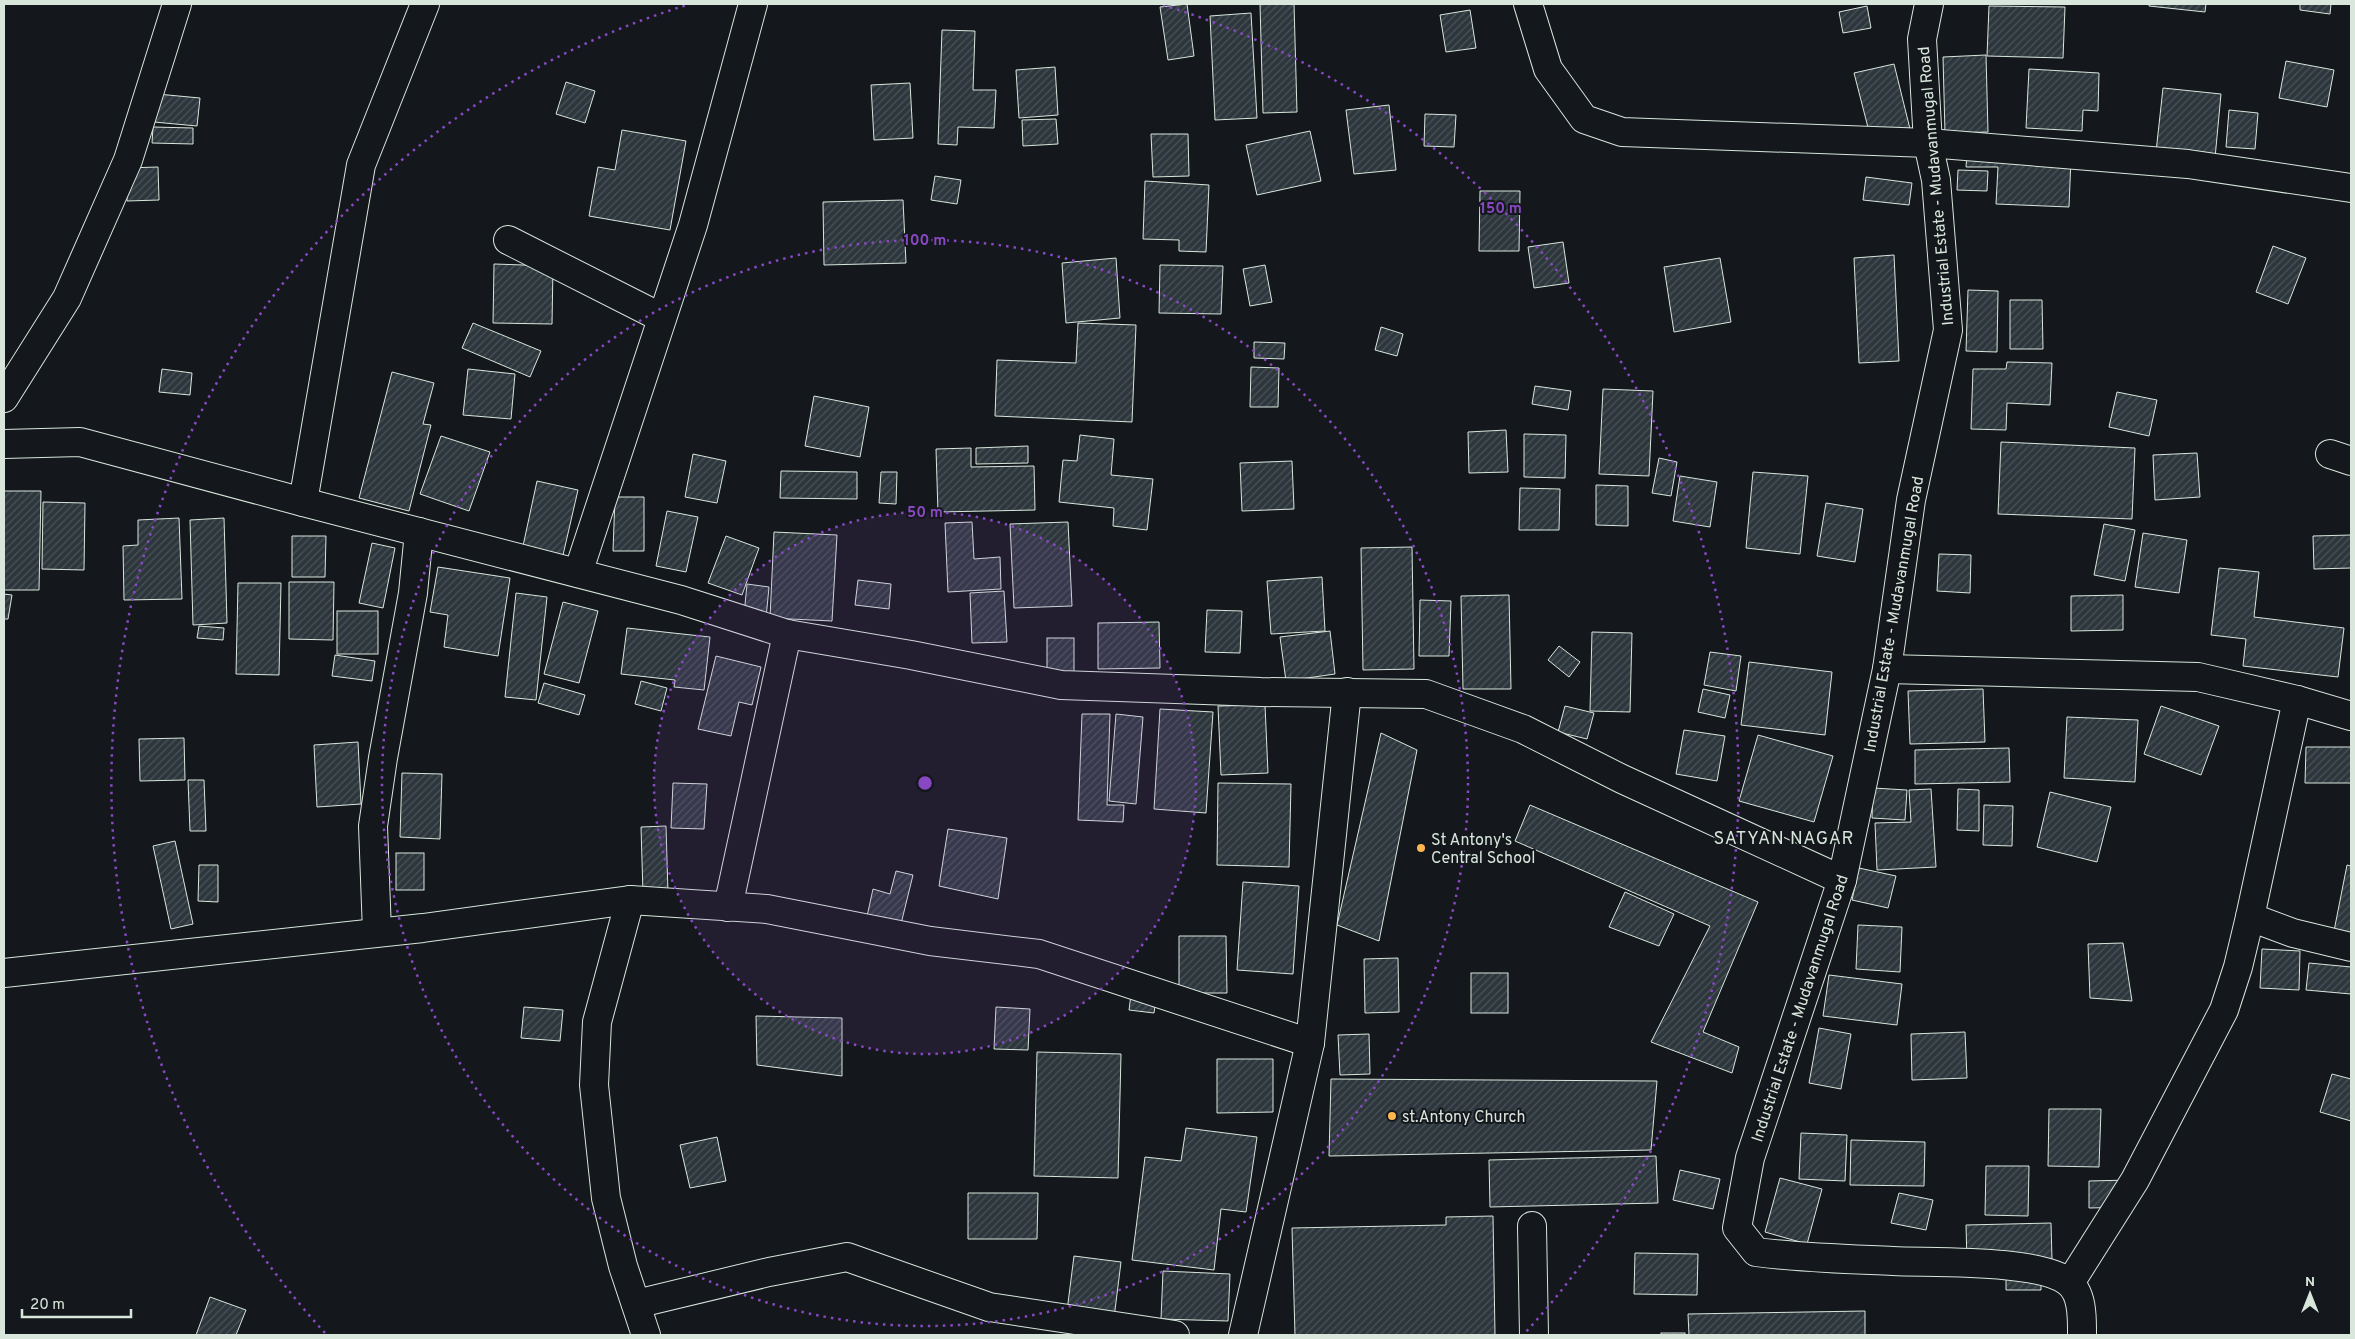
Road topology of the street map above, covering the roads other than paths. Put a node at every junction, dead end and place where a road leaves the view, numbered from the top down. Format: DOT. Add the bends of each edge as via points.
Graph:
graph roads {
  1 [pos="177,4"];
  2 [pos="425,4"];
  3 [pos="753,4"];
  4 [pos="1528,4"];
  5 [pos="1929,4"];
  6 [pos="1928,143"];
  7 [pos="2351,188"];
  8 [pos="508,240"];
  9 [pos="662,318"];
  10 [pos="4,398"];
  11 [pos="4,444"];
  12 [pos="302,502"];
  13 [pos="418,532"];
  14 [pos="578,573"];
  15 [pos="787,634"];
  16 [pos="1887,669"];
  17 [pos="1347,692"];
  18 [pos="2297,700"];
  19 [pos="2351,716"];
  20 [pos="1842,880"];
  21 [pos="630,900"];
  22 [pos="728,907"];
  23 [pos="2250,917"];
  24 [pos="377,932"];
  25 [pos="2351,947"];
  26 [pos="4,972"];
  27 [pos="1310,1042"];
  28 [pos="1532,1226"];
  29 [pos="2070,1283"];
  30 [pos="636,1304"];
  31 [pos="646,1335"];
  32 [pos="1175,1335"];
  33 [pos="1243,1335"];
  34 [pos="1534,1335"];
  35 [pos="2082,1335"];
  1 -- 10 [label="street" via="128,160 67,298"];
  2 -- 12 [label="street" via="361,165"];
  3 -- 9 [label="street" via="694,225"];
  4 -- 6 [label="street" via="1548,69 1584,118 1622,132"];
  5 -- 6 [label="street, Industrial Estate - Mudavanmugal Road" via="1922,39"];
  6 -- 7 [label="street" via="2188,164"];
  6 -- 16 [label="street, Industrial Estate - Mudavanmugal Road" via="1936,180 1948,330 1911,500"];
  8 -- 9 [label="street"];
  9 -- 14 [label="street"];
  11 -- 12 [label="street" via="80,442"];
  12 -- 13 [label="street"];
  13 -- 14 [label="street"];
  13 -- 24 [label="street" via="412,593 373,826"];
  14 -- 15 [label="street" via="681,600"];
  15 -- 17 [label="street" via="1060,685"];
  15 -- 22 [label="street"];
  16 -- 18 [label="street" via="2198,678"];
  16 -- 20 [label="street, Industrial Estate - Mudavanmugal Road"];
  17 -- 20 [label="street" via="1426,694 1523,729 1622,779"];
  17 -- 27 [label="street"];
  18 -- 19 [label="street"];
  18 -- 23 [label="street"];
  20 -- 29 [label="street, Industrial Estate - Mudavanmugal Road" via="1750,1158 1737,1228 1756,1252 1799,1258 2014,1266 2052,1272"];
  21 -- 22 [label="street"];
  21 -- 24 [label="street"];
  21 -- 30 [label="street" via="597,1022 594,1085 606,1198"];
  22 -- 27 [label="street" via="767,909 930,941 1039,954"];
  23 -- 25 [label="street" via="2293,933"];
  23 -- 29 [label="street" via="2224,1010 2135,1180"];
  24 -- 26 [label="street"];
  27 -- 33 [label="street"];
  28 -- 34 [label="street"];
  29 -- 35 [label="street" via="2082,1306"];
  30 -- 31 [label="street"];
  30 -- 32 [label="street" via="769,1272 846,1258 989,1307"];
}
